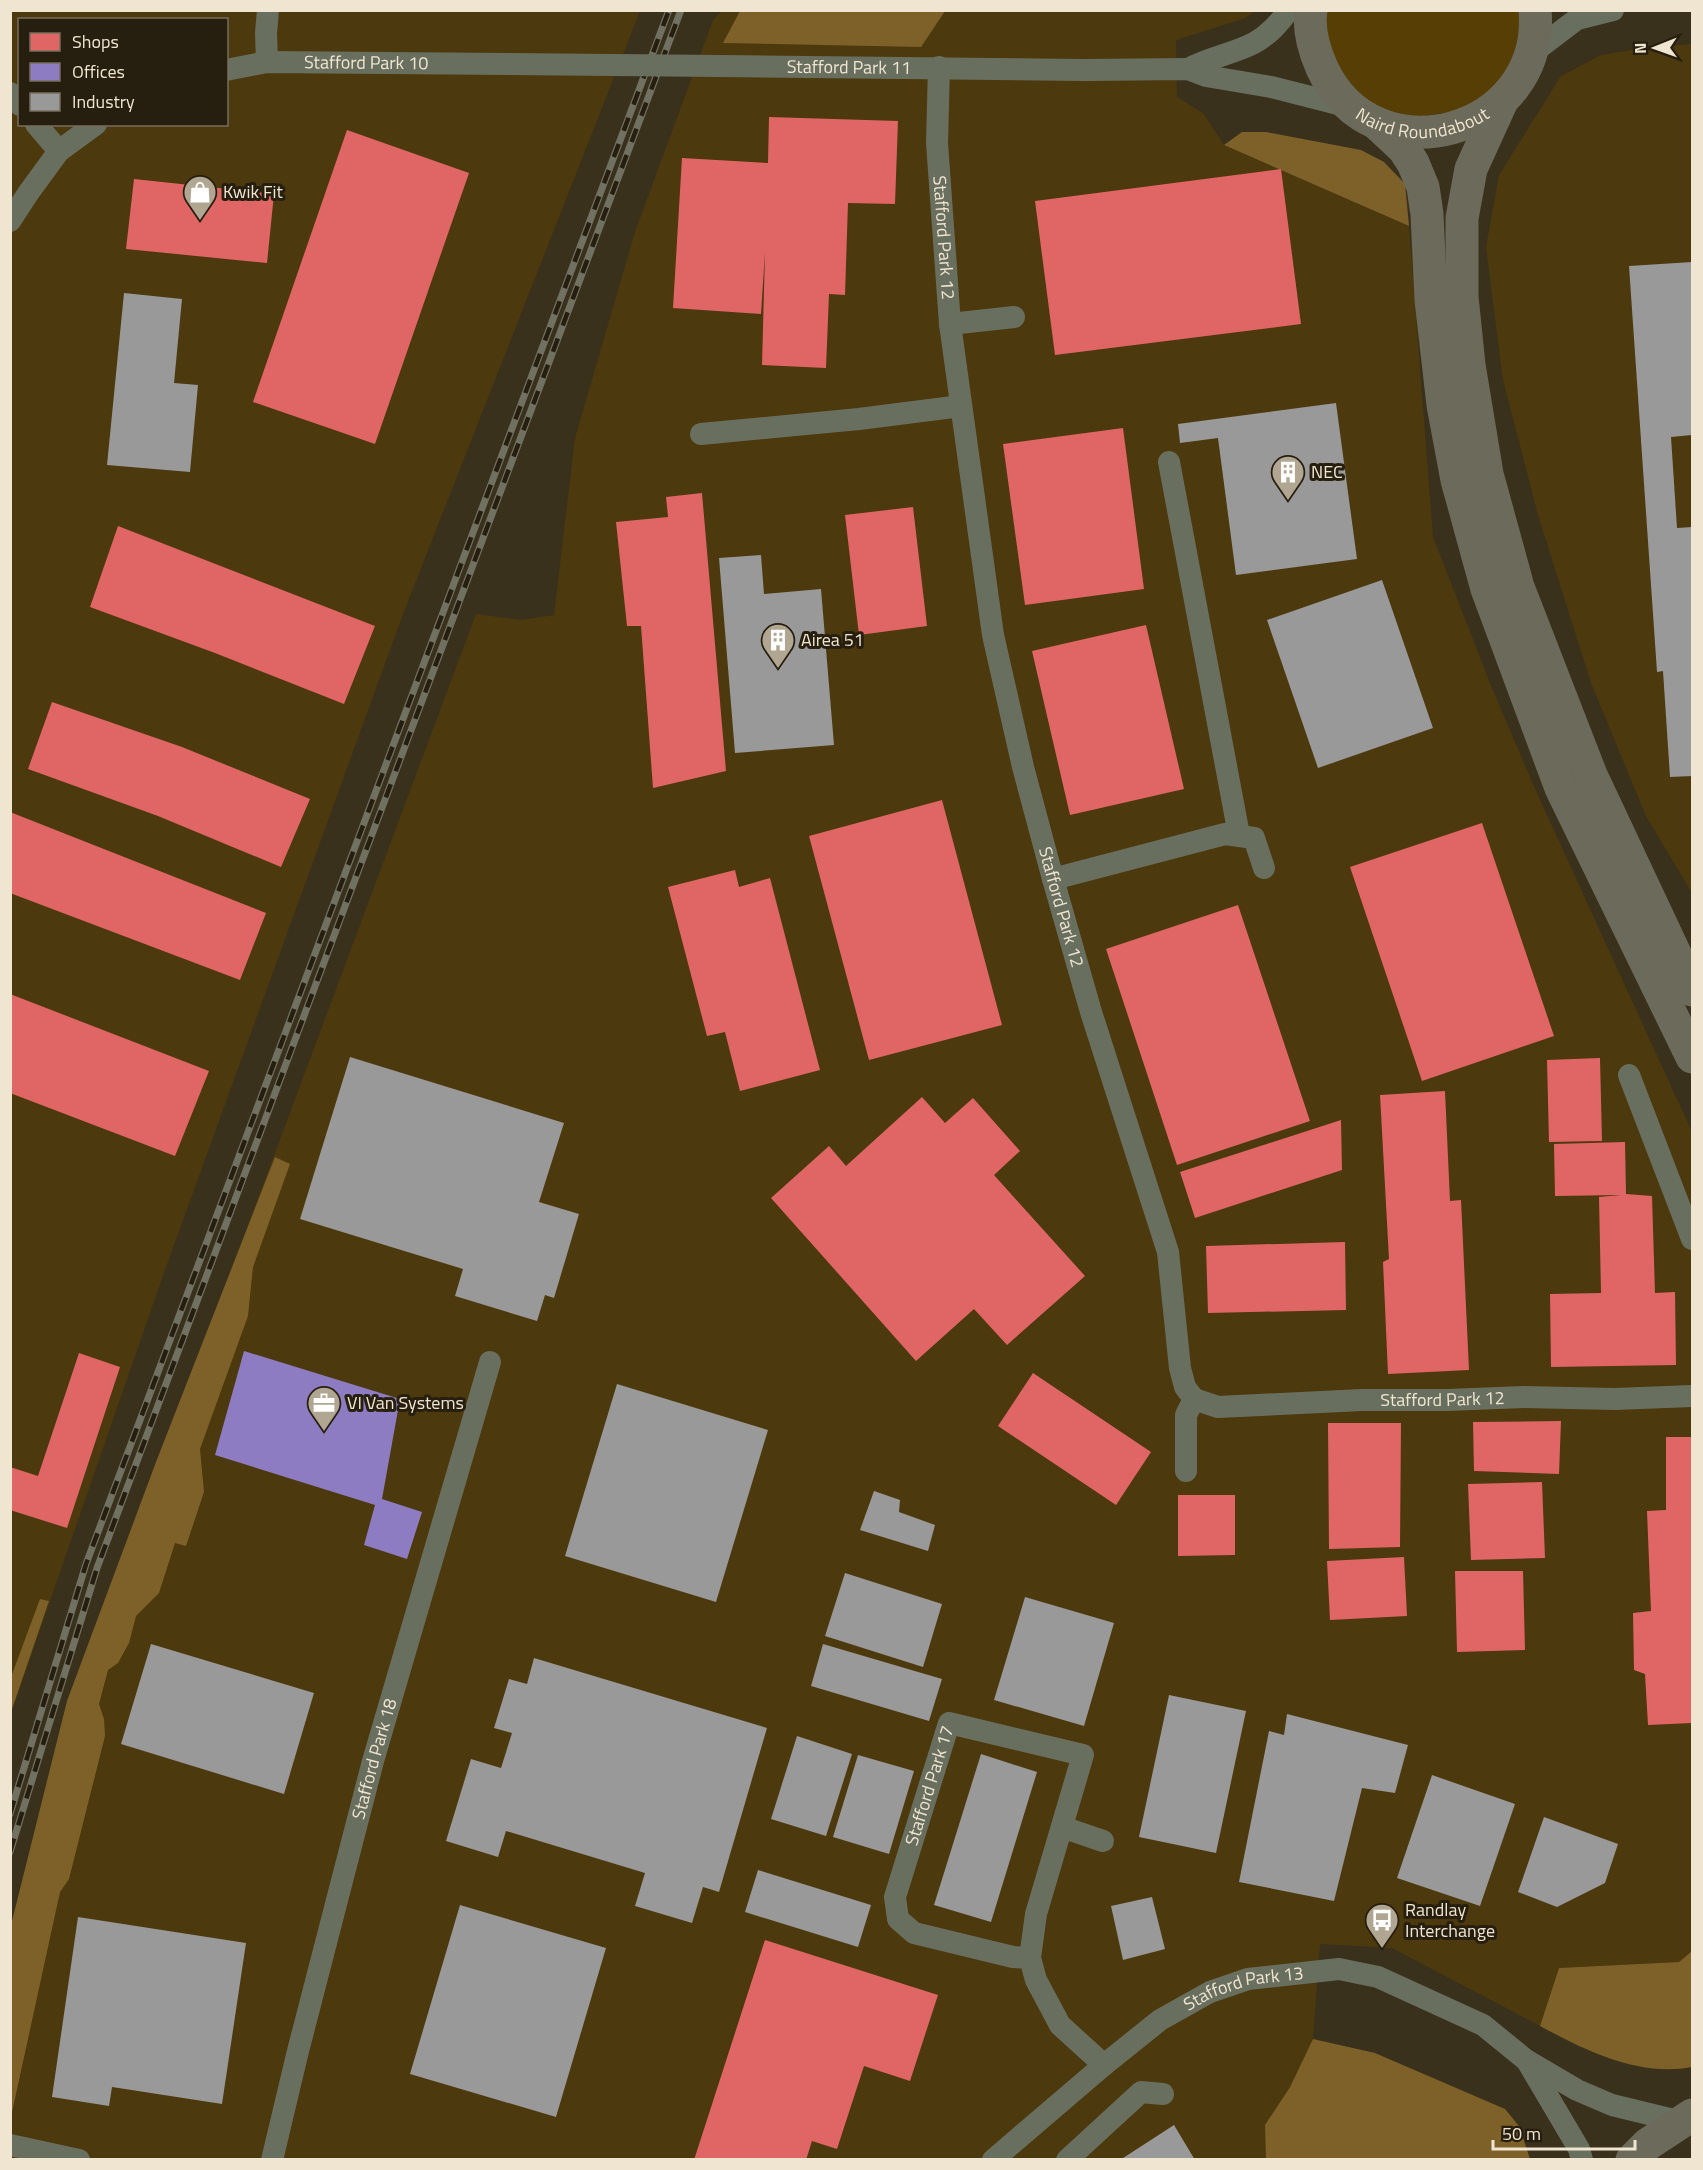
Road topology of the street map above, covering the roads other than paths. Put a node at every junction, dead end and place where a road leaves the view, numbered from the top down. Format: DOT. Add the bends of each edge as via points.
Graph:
graph roads {
  1 [pos="268,10"];
  2 [pos="1289,10"];
  3 [pos="1311,10"];
  4 [pos="1535,10"];
  5 [pos="1613,10"];
  6 [pos="1531,54"];
  7 [pos="267,62"];
  8 [pos="508,64"];
  9 [pos="939,68"];
  10 [pos="1188,69"];
  11 [pos="228,70"];
  12 [pos="1502,101"];
  13 [pos="1363,115"];
  14 [pos="38,126"];
  15 [pos="93,126"];
  16 [pos="59,151"];
  17 [pos="10,222"];
  18 [pos="1014,317"];
  19 [pos="950,324"];
  20 [pos="961,406"];
  21 [pos="701,434"];
  22 [pos="1169,462"];
  23 [pos="1239,835"];
  24 [pos="1264,868"];
  25 [pos="1053,879"];
  26 [pos="1692,990"];
  27 [pos="1692,1057"];
  28 [pos="1629,1075"];
  29 [pos="1692,1239"];
  30 [pos="490,1362"];
  31 [pos="1692,1396"];
  32 [pos="1194,1399"];
  33 [pos="1186,1471"];
  34 [pos="1062,1827"];
  35 [pos="1103,1841"];
  36 [pos="1030,1958"];
  37 [pos="1526,2060"];
  38 [pos="1104,2065"];
  39 [pos="1162,2094"];
  40 [pos="1687,2119"];
  41 [pos="10,2145"];
  42 [pos="79,2160"];
  43 [pos="272,2160"];
  44 [pos="993,2160"];
  45 [pos="1067,2160"];
  46 [pos="1581,2160"];
  47 [pos="1632,2160"];
  1 -- 7 [label="street"];
  2 -- 10 [label="street, Stafford Park 11" via="1255,42"];
  3 -- 13 [label="highway, Naird Roundabout" via="1314,51 1328,82"];
  4 -- 6 [label="highway, Naird Roundabout"];
  5 -- 6 [label="street" via="1577,19"];
  6 -- 12 [label="highway, Naird Roundabout" via="1518,82"];
  7 -- 8 [label="street, Stafford Park 10"];
  7 -- 11 [label="street, Stafford Park 10"];
  8 -- 9 [label="street, Stafford Park 11, bridge"];
  9 -- 10 [label="street, Stafford Park 11"];
  9 -- 19 [label="street, Stafford Park 12" via="937,143"];
  10 -- 13 [label="street, Stafford Park 11" via="1206,76 1271,87"];
  12 -- 13 [label="highway, Naird Roundabout" via="1476,120 1429,133 1403,132"];
  12 -- 26 [label="highway" via="1470,169 1461,218 1462,297 1487,474 1518,587 1592,775"];
  13 -- 27 [label="highway" via="1404,149 1423,187 1443,405 1457,480 1487,589 1561,788"];
  14 -- 16 [label="street"];
  15 -- 16 [label="street"];
  16 -- 17 [label="street"];
  18 -- 19 [label="street"];
  19 -- 20 [label="street, Stafford Park 12"];
  20 -- 21 [label="street"];
  20 -- 25 [label="street, Stafford Park 12" via="993,635"];
  22 -- 23 [label="street"];
  23 -- 24 [label="street" via="1254,838"];
  23 -- 25 [label="street" via="1226,834"];
  25 -- 32 [label="street, Stafford Park 12" via="1165,1240 1180,1368 1185,1387"];
  28 -- 29 [label="street"];
  30 -- 43 [label="street, Stafford Park 18" via="373,1761"];
  31 -- 32 [label="street, Stafford Park 12" via="1362,1400 1218,1407"];
  32 -- 33 [label="street" via="1186,1415"];
  34 -- 35 [label="street"];
  34 -- 36 [label="street, Stafford Park 17" via="1036,1914"];
  34 -- 36 [label="street, Stafford Park 17" via="1083,1755 949,1723 895,1897 898,1919 914,1933"];
  36 -- 38 [label="street, Stafford Park 17" via="1036,1980 1060,2025"];
  37 -- 38 [label="street, Stafford Park 13" via="1483,2025 1378,1977 1339,1969 1248,1979 1210,1992 1160,2020"];
  37 -- 40 [label="street" via="1611,2105"];
  37 -- 46 [label="street" via="1579,2149"];
  38 -- 44 [label="street, Stafford Park 13"];
  39 -- 45 [label="street" via="1141,2092"];
  40 -- 47 [label="highway" via="1648,2144"];
  41 -- 42 [label="street"];
}
